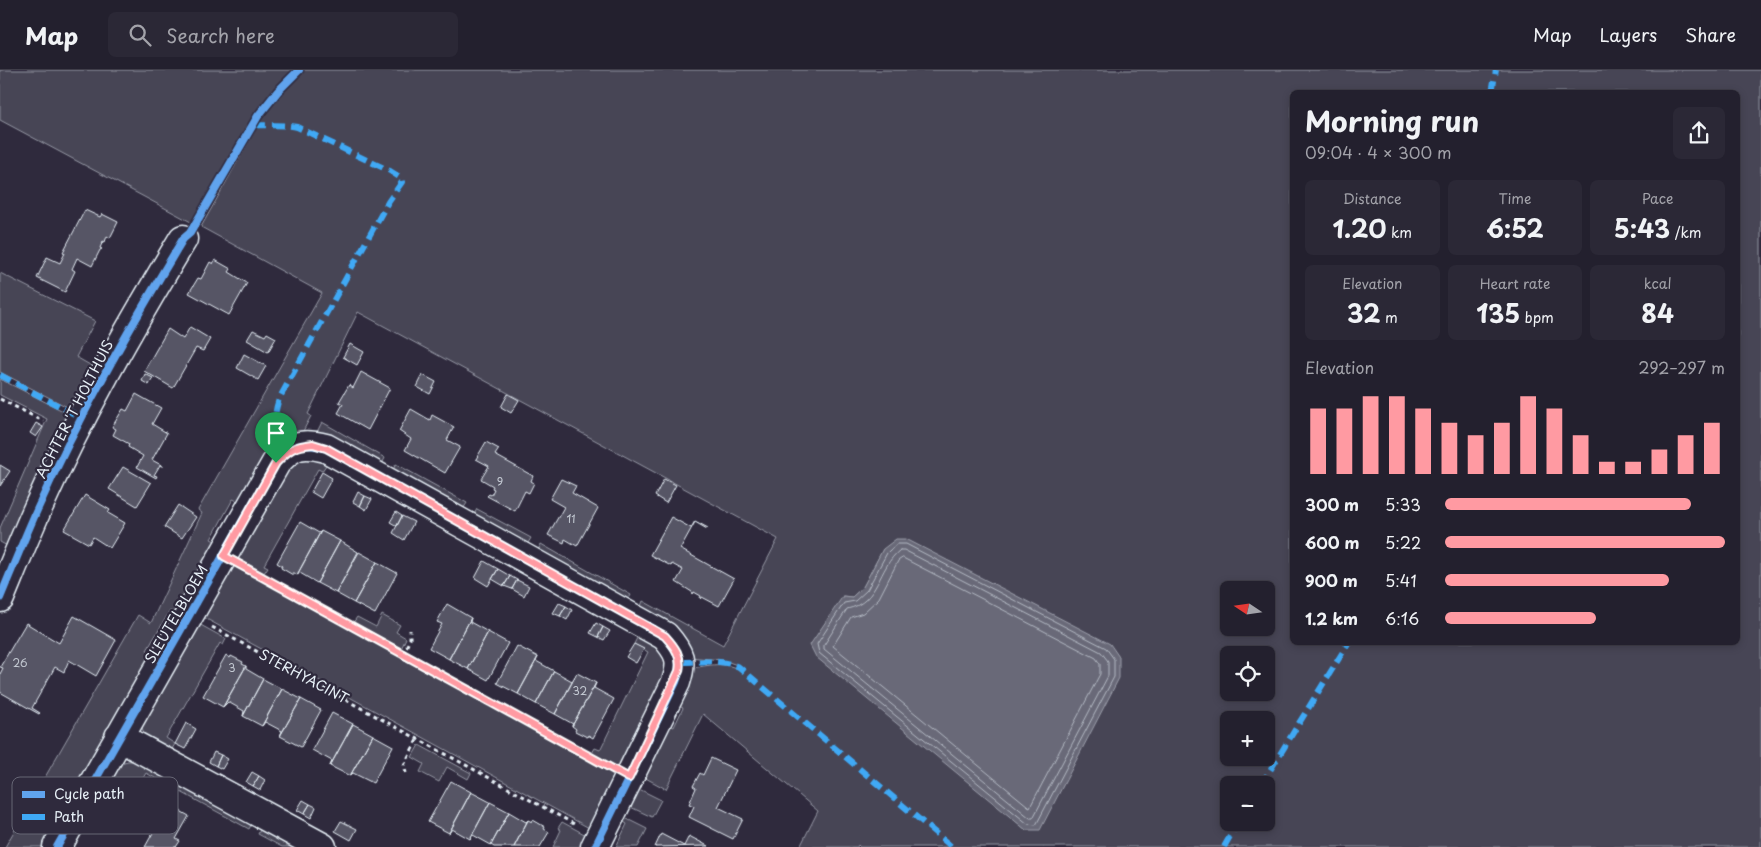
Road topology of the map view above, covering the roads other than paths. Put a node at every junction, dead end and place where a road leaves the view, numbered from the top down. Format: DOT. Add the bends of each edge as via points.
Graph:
graph roads {
  1 [pos="183,239"];
  2 [pos="0,598"];
  3 [pos="119,737"];
  4 [pos="96,777"];
  5 [pos="64,834"];
  6 [pos="597,842"];
  7 [pos="57,847"];
  8 [pos="322,847"];
  1 -- 2 [label="street, ACHTER 'T HOLTHUIS" via="90,403 36,511"];
  3 -- 4 [label="street, SLEUTELBLOEM"];
  3 -- 6 [label="street, SLEUTELBLOEM" via="276,463 287,450 313,444 326,448 665,636 675,647 681,662 678,676"];
  3 -- 8 [label="street"];
  5 -- 7 [label="street, SLEUTELBLOEM"];
}
